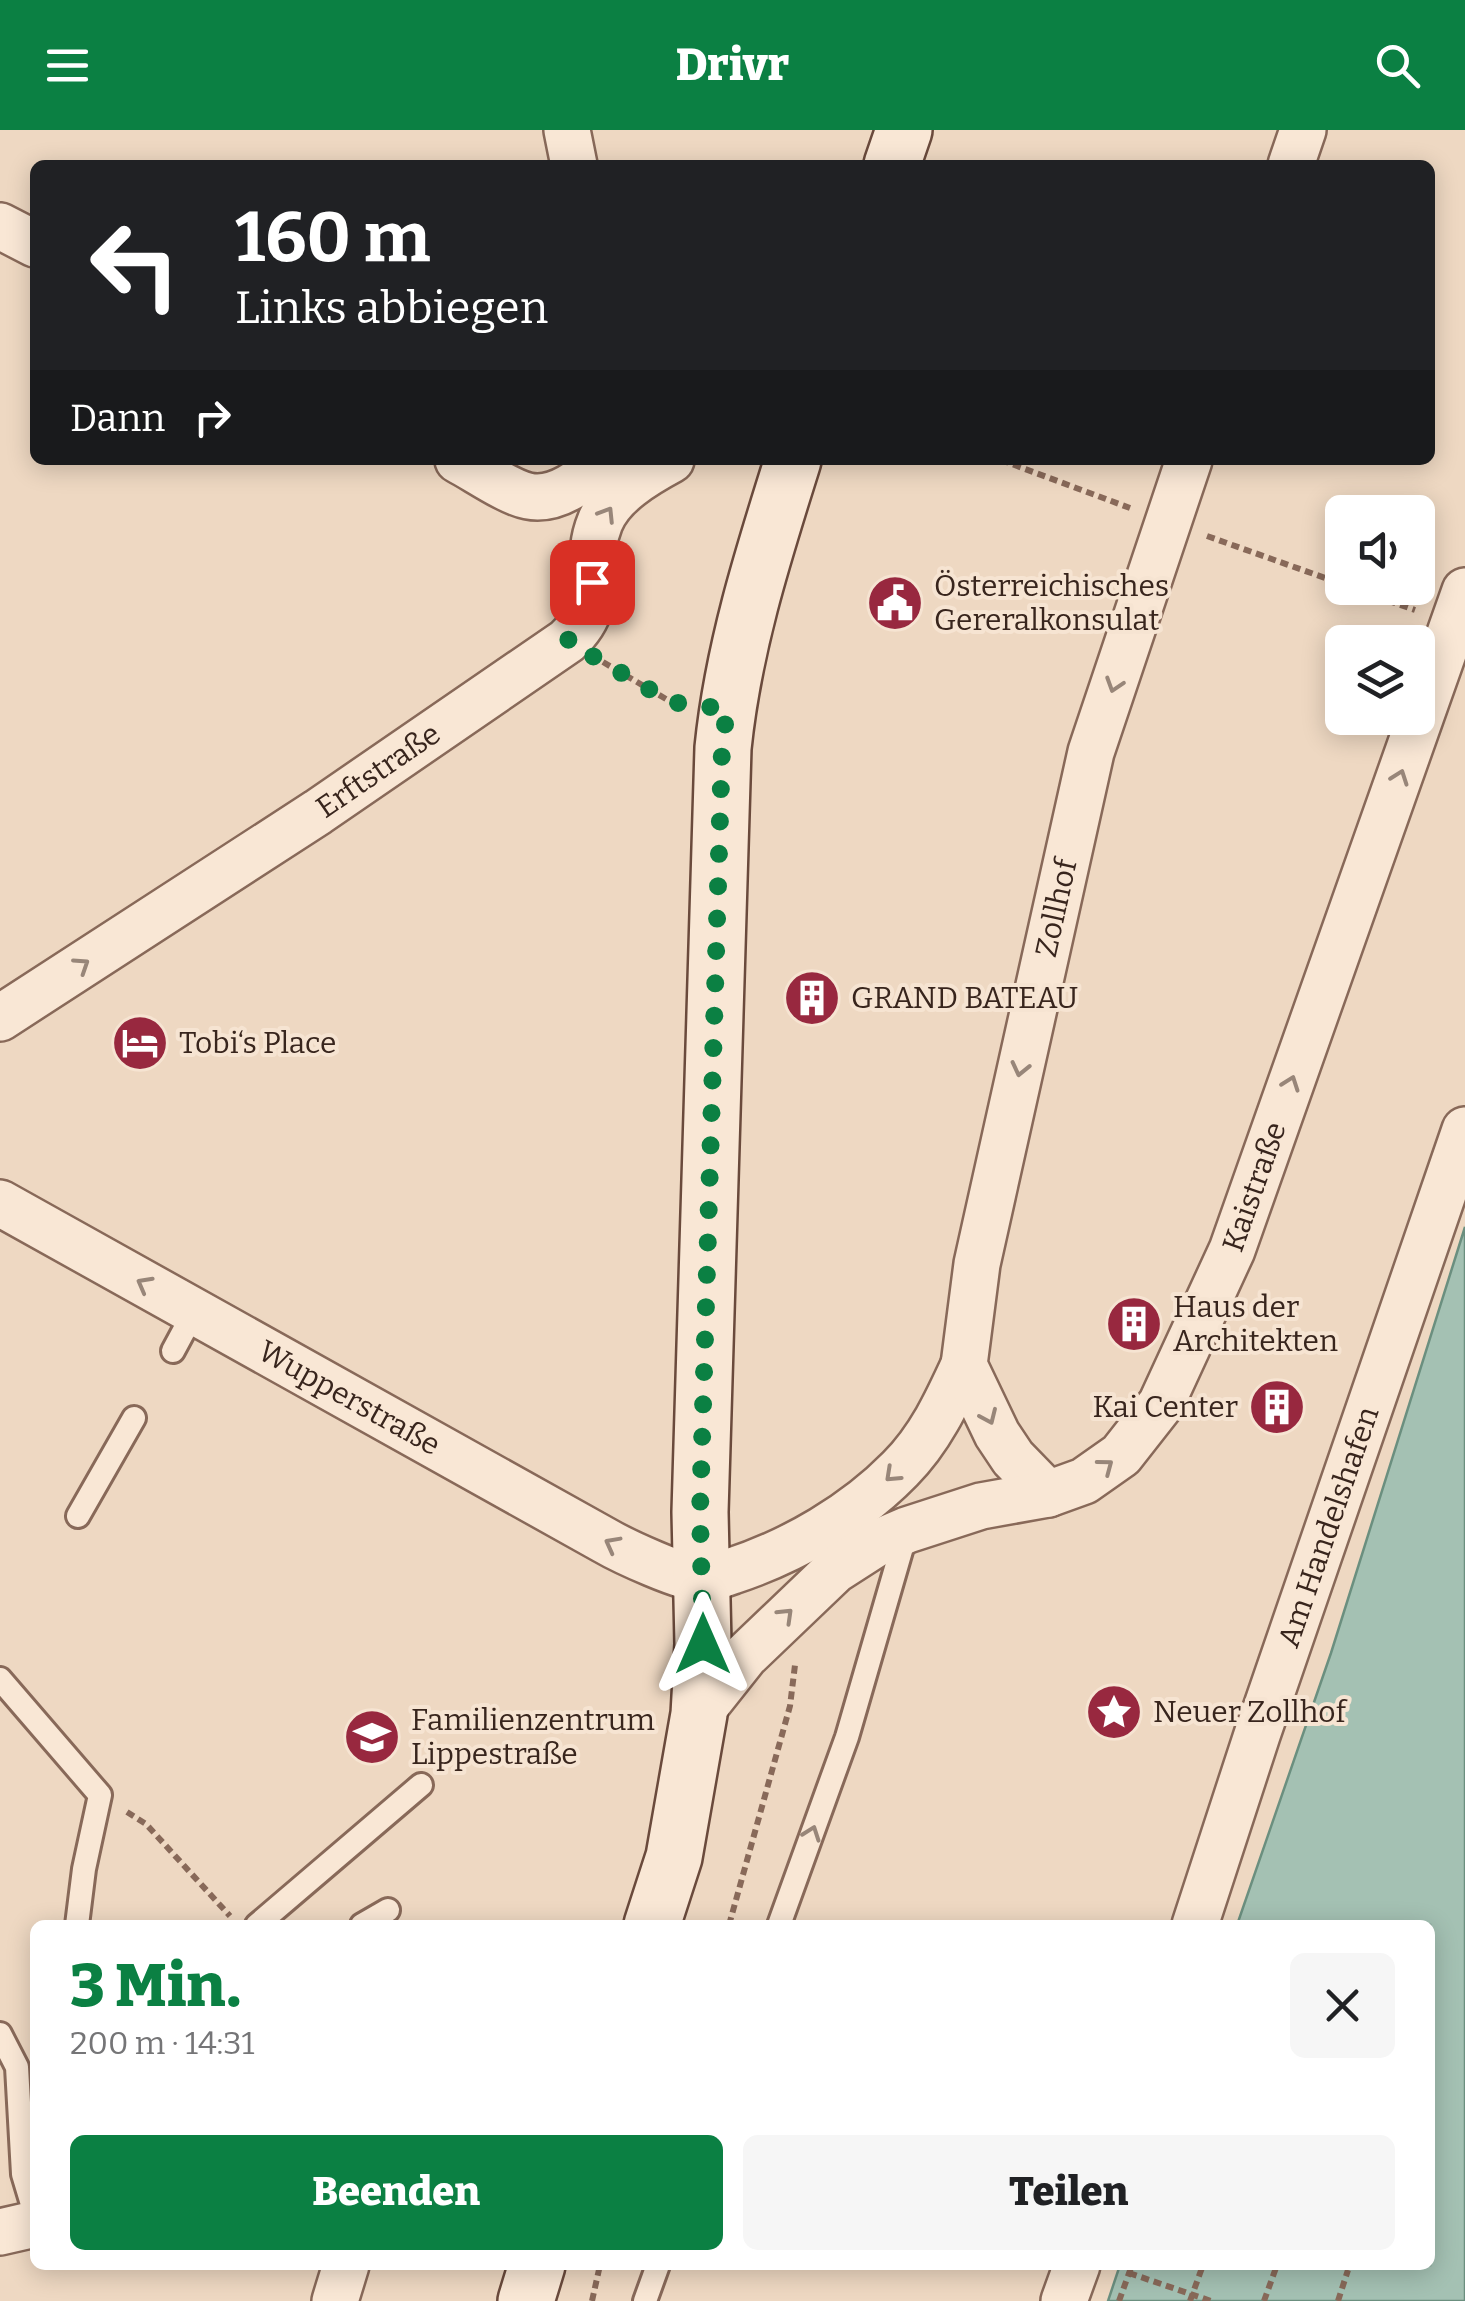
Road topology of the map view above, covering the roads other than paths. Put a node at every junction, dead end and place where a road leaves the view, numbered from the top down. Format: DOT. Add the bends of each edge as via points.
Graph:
graph roads {
  1 [pos="567,130"];
  2 [pos="904,130"];
  3 [pos="1303,130"];
  4 [pos="573,160"];
  5 [pos="894,160"];
  6 [pos="1293,160"];
  7 [pos="0,226"];
  8 [pos="30,241"];
  9 [pos="468,465"];
  10 [pos="599,465"];
  11 [pos="663,465"];
  12 [pos="791,465"];
  13 [pos="1187,465"];
  14 [pos="1459,608"];
  15 [pos="0,1018"];
  16 [pos="1465,1130"];
  17 [pos="0,1204"];
  18 [pos="194,1312"];
  19 [pos="172,1351"];
  20 [pos="964,1365"];
  21 [pos="134,1418"];
  22 [pos="1048,1494"];
  23 [pos="78,1516"];
  24 [pos="907,1530"];
  25 [pos="702,1579"];
  26 [pos="0,1679"];
  27 [pos="699,1714"];
  28 [pos="422,1785"];
  29 [pos="388,1910"];
  30 [pos="79,1920"];
  31 [pos="263,1920"];
  32 [pos="371,1920"];
  33 [pos="654,1920"];
  34 [pos="781,1920"];
  35 [pos="1198,1920"];
  36 [pos="0,2034"];
  37 [pos="30,2197"];
  38 [pos="30,2225"];
  39 [pos="0,2232"];
  40 [pos="344,2270"];
  41 [pos="536,2270"];
  42 [pos="656,2270"];
  43 [pos="1075,2270"];
  44 [pos="335,2301"];
  45 [pos="526,2301"];
  46 [pos="646,2301"];
  47 [pos="1064,2301"];
  1 -- 4 [label="street"];
  2 -- 5 [label="street"];
  3 -- 6 [label="street"];
  7 -- 8 [label="street"];
  9 -- 10 [label="street" via="528,496 574,486"];
  15 -- 11 [label="street, Erftstraße, one-way" via="567,641 591,611 596,536 607,509"];
  12 -- 25 [label="street" via="749,604 722,748"];
  13 -- 20 [label="street, Zollhof, one-way" via="1091,752 977,1264"];
  22 -- 14 [label="street, Kaistraße, one-way" via="1084,1481 1120,1455 1161,1404 1185,1356 1232,1250"];
  16 -- 35 [label="street, Am Handelshafen"];
  18 -- 17 [label="street, Wupperstraße, one-way"];
  18 -- 19 [label="lane"];
  25 -- 18 [label="street, Wupperstraße, one-way" via="619,1548"];
  20 -- 22 [label="street, one-way" via="997,1434"];
  20 -- 25 [label="street, Zollhof, one-way" via="932,1430 881,1486 767,1560"];
  21 -- 23 [label="lane"];
  22 -- 24 [label="street, Kaistraße" via="980,1506"];
  27 -- 24 [label="street, Kaistraße, one-way" via="745,1656 816,1586 876,1543"];
  34 -- 24 [label="lane, one-way" via="846,1737"];
  25 -- 27 [label="street"];
  26 -- 30 [label="lane" via="100,1796"];
  27 -- 33 [label="street" via="674,1857"];
  28 -- 31 [label="lane"];
  29 -- 32 [label="lane"];
  36 -- 37 [label="lane" via="17,2067"];
  38 -- 39 [label="street"];
  40 -- 44 [label="street"];
  41 -- 45 [label="street"];
  42 -- 46 [label="lane"];
  43 -- 47 [label="street"];
}
